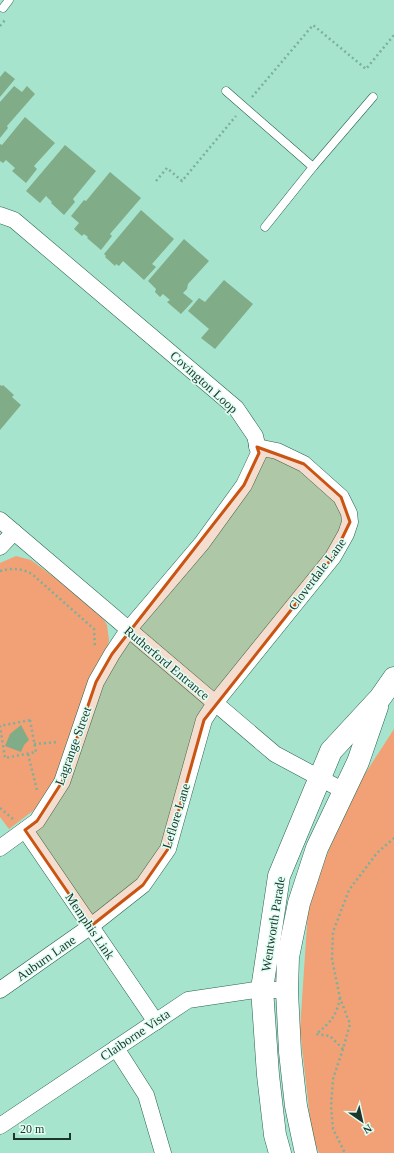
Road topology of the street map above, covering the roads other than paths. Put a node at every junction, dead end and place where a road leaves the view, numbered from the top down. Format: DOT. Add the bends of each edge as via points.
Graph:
graph roads {
  1 [pos="9,0"];
  2 [pos="3,8"];
  3 [pos="226,92"];
  4 [pos="373,98"];
  5 [pos="313,168"];
  6 [pos="0,215"];
  7 [pos="265,227"];
  8 [pos="257,447"];
  9 [pos="0,520"];
  10 [pos="14,532"];
  11 [pos="0,547"];
  12 [pos="128,630"];
  13 [pos="394,678"];
  14 [pos="380,698"];
  15 [pos="215,703"];
  16 [pos="320,779"];
  17 [pos="344,791"];
  18 [pos="25,830"];
  19 [pos="0,848"];
  20 [pos="91,926"];
  21 [pos="262,989"];
  22 [pos="0,990"];
  23 [pos="287,991"];
  24 [pos="156,1022"];
  25 [pos="116,1048"];
  26 [pos="0,1126"];
  27 [pos="163,1153"];
  28 [pos="280,1153"];
  29 [pos="306,1153"];
  1 -- 2 [label="lane"];
  3 -- 5 [label="lane"];
  4 -- 5 [label="lane"];
  5 -- 7 [label="lane"];
  6 -- 8 [label="street, Covington Loop" via="14,220 236,408 255,436"];
  8 -- 12 [label="street" via="259,453 244,485 202,543"];
  8 -- 15 [label="street, Cloverdale Lane" via="277,451 304,464 341,497 349,513 350,522 333,557"];
  9 -- 10 [label="street, Rutherford Entrance"];
  10 -- 11 [label="street"];
  10 -- 12 [label="street, Rutherford Entrance"];
  12 -- 15 [label="street, Rutherford Entrance"];
  12 -- 18 [label="street, Lagrange Street" via="96,682 62,782 37,820"];
  13 -- 14 [label="street, Wentworth Parade"];
  14 -- 16 [label="street, Wentworth Parade" via="331,751"];
  14 -- 17 [label="street, Wentworth Parade" via="358,762"];
  15 -- 16 [label="street, Rutherford Entrance" via="275,754"];
  15 -- 20 [label="street, Leflore Lane" via="204,720 168,849 143,885"];
  16 -- 17 [label="street, Rutherford Entrance"];
  16 -- 21 [label="street, Wentworth Parade" via="279,876"];
  17 -- 23 [label="street, Wentworth Parade" via="317,848 299,903 288,957"];
  18 -- 19 [label="street, Lagrange Street"];
  18 -- 20 [label="street, Memphis Link"];
  20 -- 22 [label="street, Auburn Lane"];
  20 -- 24 [label="street, Memphis Link"];
  21 -- 23 [label="street, Claiborne Vista"];
  21 -- 24 [label="street, Claiborne Vista" via="188,1000"];
  21 -- 28 [label="street, Wentworth Parade" via="268,1075 275,1135"];
  23 -- 29 [label="street, Wentworth Parade" via="290,1060"];
  24 -- 25 [label="street, Claiborne Vista"];
  25 -- 26 [label="street, Claiborne Vista"];
  25 -- 27 [label="street" via="146,1095"];
}
